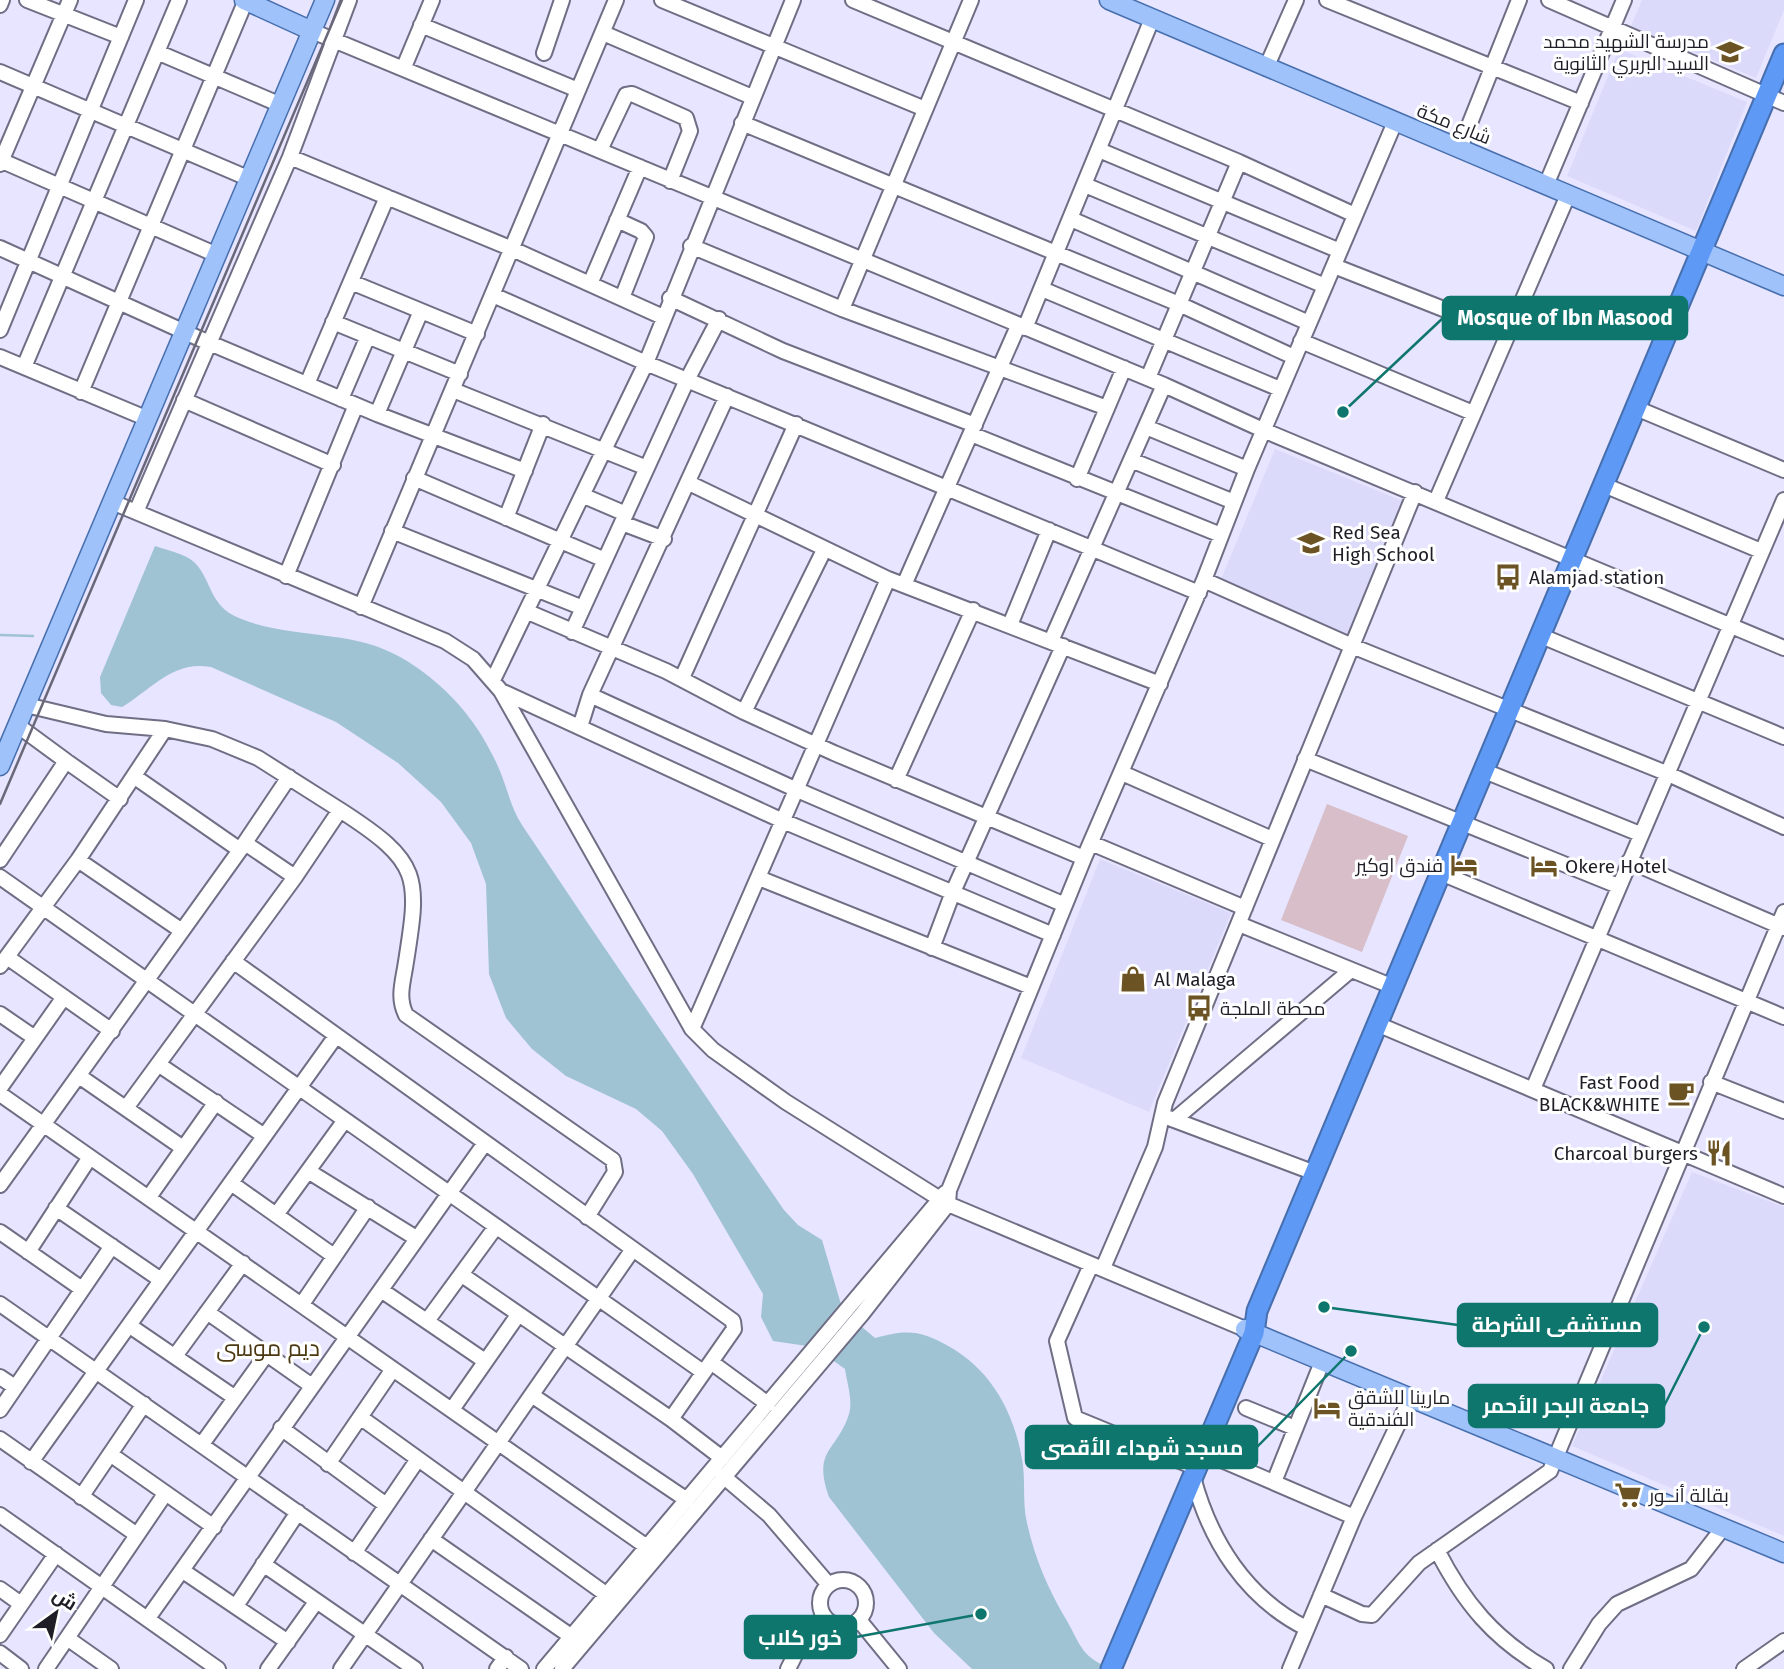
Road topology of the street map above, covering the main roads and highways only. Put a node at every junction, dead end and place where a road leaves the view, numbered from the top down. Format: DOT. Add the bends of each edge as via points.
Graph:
graph roads {
  1 [pos="245,0"];
  2 [pos="325,0"];
  3 [pos="1108,0"];
  4 [pos="313,31"];
  5 [pos="1784,54"];
  6 [pos="1775,99"];
  7 [pos="1703,253"];
  8 [pos="1784,286"];
  9 [pos="1,761"];
  10 [pos="1251,1328"];
  11 [pos="1190,1471"];
  12 [pos="1784,1553"];
  13 [pos="1108,1663"];
  1 -- 4 [label="main road"];
  2 -- 4 [label="main road"];
  3 -- 7 [label="main road, شارع مكة"];
  4 -- 9 [label="main road"];
  5 -- 6 [label="highway"];
  6 -- 7 [label="highway"];
  7 -- 8 [label="main road, شارع مكة"];
  7 -- 10 [label="highway" via="1391,986"];
  10 -- 11 [label="highway"];
  10 -- 11 [label="highway" via="1203,1452"];
  10 -- 12 [label="main road" via="1322,1362"];
  11 -- 13 [label="highway"];
}
